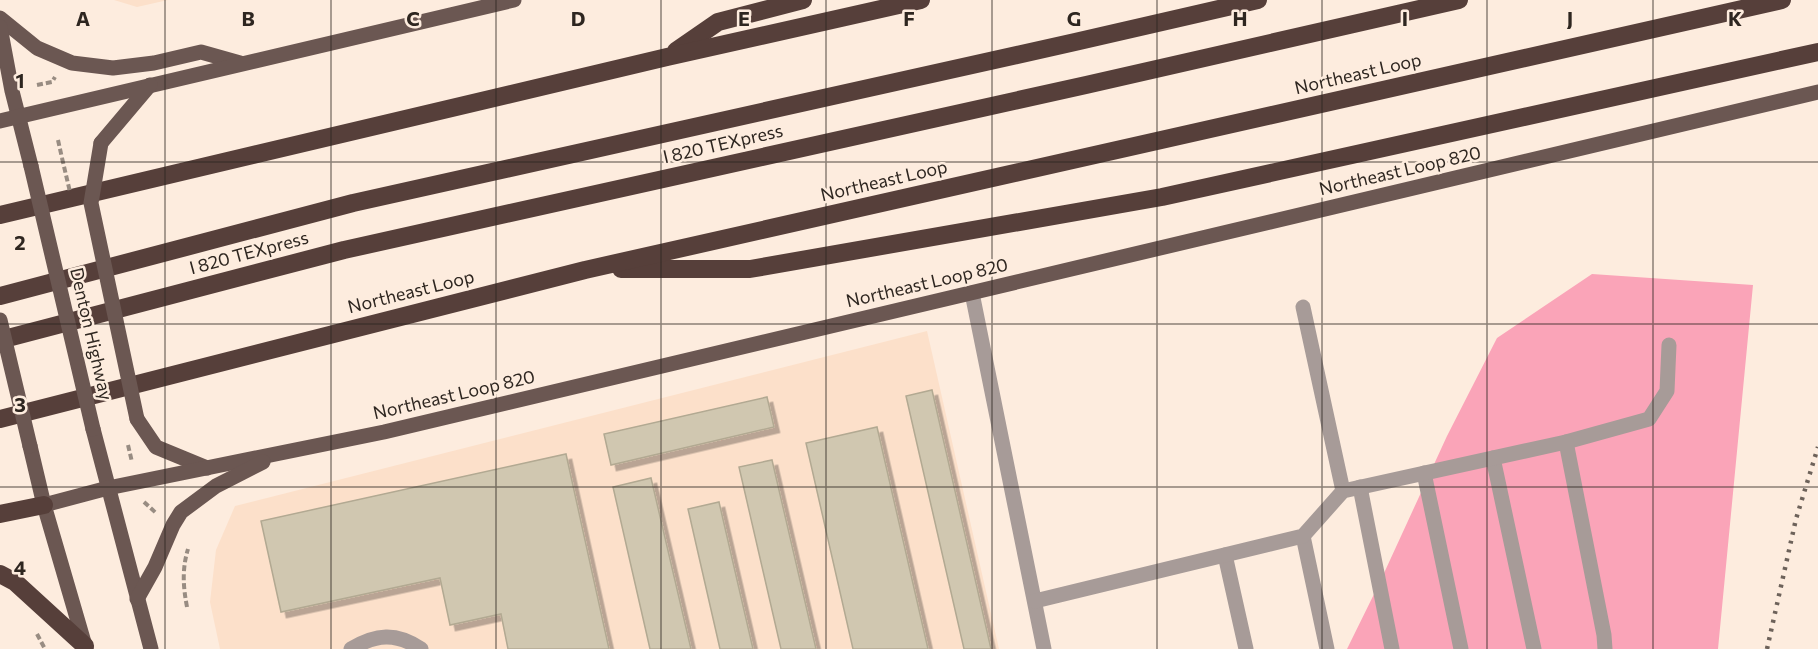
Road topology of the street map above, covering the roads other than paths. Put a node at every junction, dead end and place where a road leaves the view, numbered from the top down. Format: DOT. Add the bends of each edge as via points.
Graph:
graph roads {
  1 [pos="514,0"];
  2 [pos="803,0"];
  3 [pos="921,0"];
  4 [pos="1258,0"];
  5 [pos="1459,0"];
  6 [pos="1782,0"];
  7 [pos="0,18"];
  8 [pos="0,27"];
  9 [pos="1818,52"];
  10 [pos="667,57"];
  11 [pos="243,63"];
  12 [pos="150,85"];
  13 [pos="1818,93"];
  14 [pos="18,116"];
  15 [pos="0,121"];
  16 [pos="0,215"];
  17 [pos="585,270"];
  18 [pos="972,293"];
  19 [pos="0,296"];
  20 [pos="1303,307"];
  21 [pos="0,320"];
  22 [pos="0,340"];
  23 [pos="1669,345"];
  24 [pos="0,418"];
  25 [pos="1566,442"];
  26 [pos="279,454"];
  27 [pos="1493,458"];
  28 [pos="207,468"];
  29 [pos="1424,473"];
  30 [pos="1360,487"];
  31 [pos="108,488"];
  32 [pos="1342,491"];
  33 [pos="44,505"];
  34 [pos="0,514"];
  35 [pos="1303,536"];
  36 [pos="1225,555"];
  37 [pos="0,574"];
  38 [pos="137,599"];
  39 [pos="1035,602"];
  40 [pos="85,648"];
  41 [pos="151,649"];
  42 [pos="351,649"];
  43 [pos="421,649"];
  44 [pos="1044,649"];
  45 [pos="1246,649"];
  46 [pos="1327,649"];
  47 [pos="1392,649"];
  48 [pos="1461,649"];
  49 [pos="1534,649"];
  50 [pos="1605,649"];
  1 -- 11 [label="main road"];
  2 -- 10 [label="highway" via="718,22"];
  3 -- 10 [label="highway"];
  4 -- 19 [label="highway, I 820 TEXpress" via="353,203"];
  5 -- 22 [label="highway, I 820 TEXpress" via="345,250"];
  6 -- 17 [label="highway, Northeast Loop"];
  7 -- 11 [label="main road" via="37,48 72,63 113,68 201,52"];
  8 -- 14 [label="main road, Denton Highway"];
  9 -- 17 [label="highway" via="1162,198 750,269"];
  10 -- 16 [label="highway"];
  11 -- 12 [label="main road"];
  12 -- 14 [label="main road"];
  12 -- 28 [label="main road, bridge" via="101,143 91,203 137,419 156,447"];
  13 -- 18 [label="main road, Northeast Loop 820"];
  14 -- 15 [label="main road"];
  14 -- 31 [label="main road, Denton Highway, bridge"];
  17 -- 24 [label="highway, Northeast Loop"];
  18 -- 26 [label="main road, Northeast Loop 820"];
  18 -- 39 [label="lane"];
  20 -- 32 [label="lane"];
  21 -- 33 [label="main road, bridge"];
  23 -- 25 [label="lane" via="1667,391 1649,419"];
  25 -- 27 [label="lane"];
  25 -- 50 [label="lane"];
  26 -- 28 [label="main road, Northeast Loop 820"];
  26 -- 38 [label="main road" via="216,486 182,512"];
  27 -- 29 [label="lane"];
  27 -- 49 [label="lane"];
  28 -- 31 [label="main road, Northeast Loop 820"];
  29 -- 30 [label="lane"];
  29 -- 48 [label="lane"];
  30 -- 32 [label="lane"];
  30 -- 47 [label="lane"];
  31 -- 33 [label="main road, Northeast Loop 820"];
  31 -- 38 [label="main road, Denton Highway"];
  32 -- 35 [label="lane"];
  33 -- 34 [label="highway"];
  33 -- 40 [label="main road"];
  35 -- 36 [label="lane"];
  35 -- 46 [label="lane"];
  36 -- 39 [label="lane"];
  36 -- 45 [label="lane"];
  37 -- 40 [label="highway" via="15,582"];
  38 -- 41 [label="main road, Denton Highway"];
  39 -- 44 [label="lane"];
  42 -- 43 [label="lane" via="382,636 410,641"];
}
